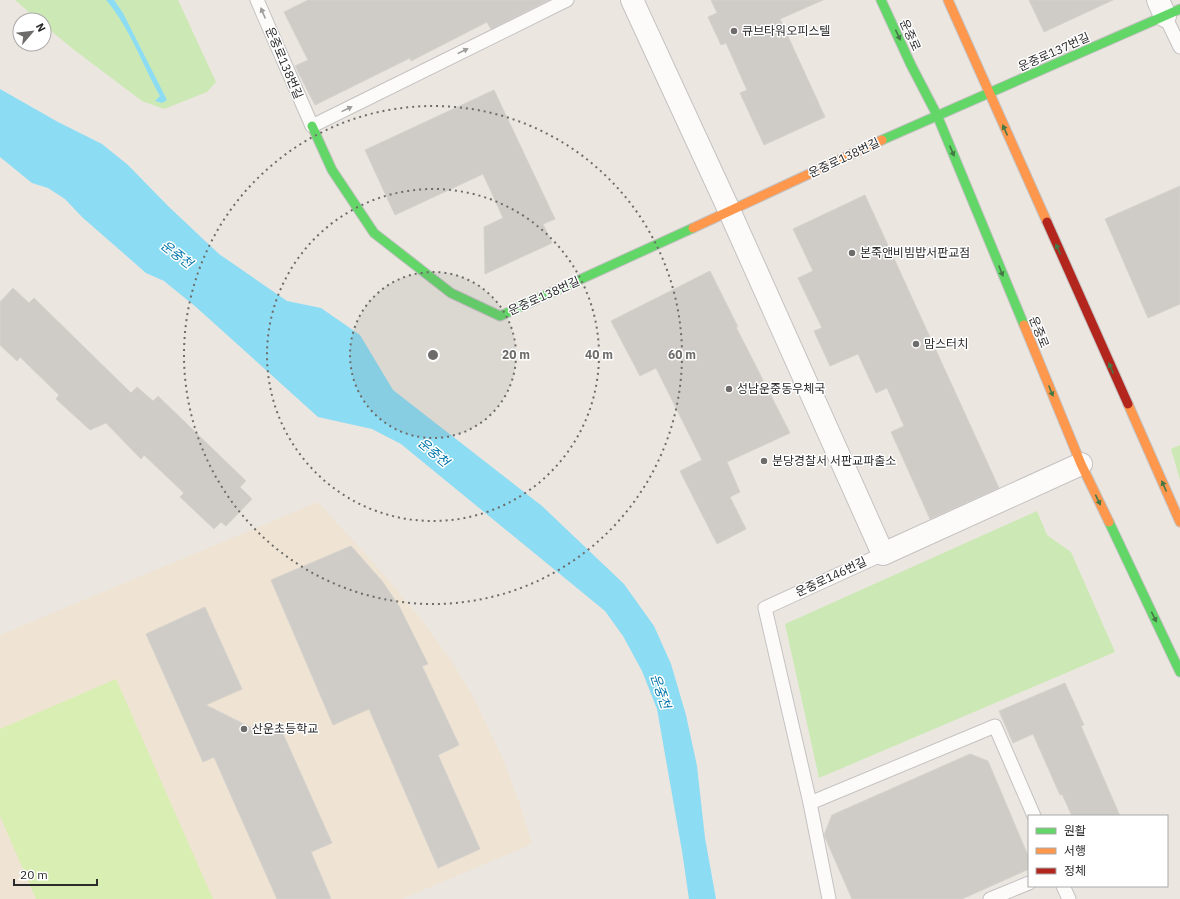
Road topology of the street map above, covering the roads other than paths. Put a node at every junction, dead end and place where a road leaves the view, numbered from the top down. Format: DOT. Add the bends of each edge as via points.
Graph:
graph roads {
  1 [pos="257,0"];
  2 [pos="567,0"];
  3 [pos="632,0"];
  4 [pos="881,0"];
  5 [pos="948,0"];
  6 [pos="1168,8"];
  7 [pos="1180,47"];
  8 [pos="988,93"];
  9 [pos="937,115"];
  10 [pos="312,126"];
  11 [pos="729,210"];
  12 [pos="1081,464"];
  13 [pos="1180,522"];
  14 [pos="883,554"];
  15 [pos="1180,672"];
  16 [pos="810,803"];
  17 [pos="1034,815"];
  18 [pos="1028,882"];
  19 [pos="1063,887"];
  20 [pos="829,899"];
  21 [pos="990,899"];
  22 [pos="1069,899"];
  10 -- 1 [label="lane, 운중로138번길, one-way"];
  10 -- 2 [label="lane, one-way"];
  3 -- 11 [label="street"];
  4 -- 9 [label="main road, 운중로, one-way"];
  5 -- 8 [label="main road"];
  6 -- 7 [label="lane"];
  6 -- 8 [label="main road, 운중로137번길"];
  8 -- 9 [label="main road, 운중로137번길"];
  13 -- 8 [label="main road, one-way"];
  9 -- 11 [label="main road, 운중로138번길"];
  9 -- 12 [label="main road, 운중로, one-way"];
  10 -- 11 [label="main road, 운중로138번길" via="332,170 374,233 451,293 500,316"];
  11 -- 14 [label="street"];
  12 -- 14 [label="street, 운중로146번길"];
  12 -- 15 [label="main road, 운중로, one-way"];
  14 -- 16 [label="lane, 운중로146번길" via="765,608"];
  16 -- 17 [label="lane" via="995,726"];
  16 -- 20 [label="lane, 운중로146번길"];
  18 -- 21 [label="lane"];
  19 -- 22 [label="lane"];
}
